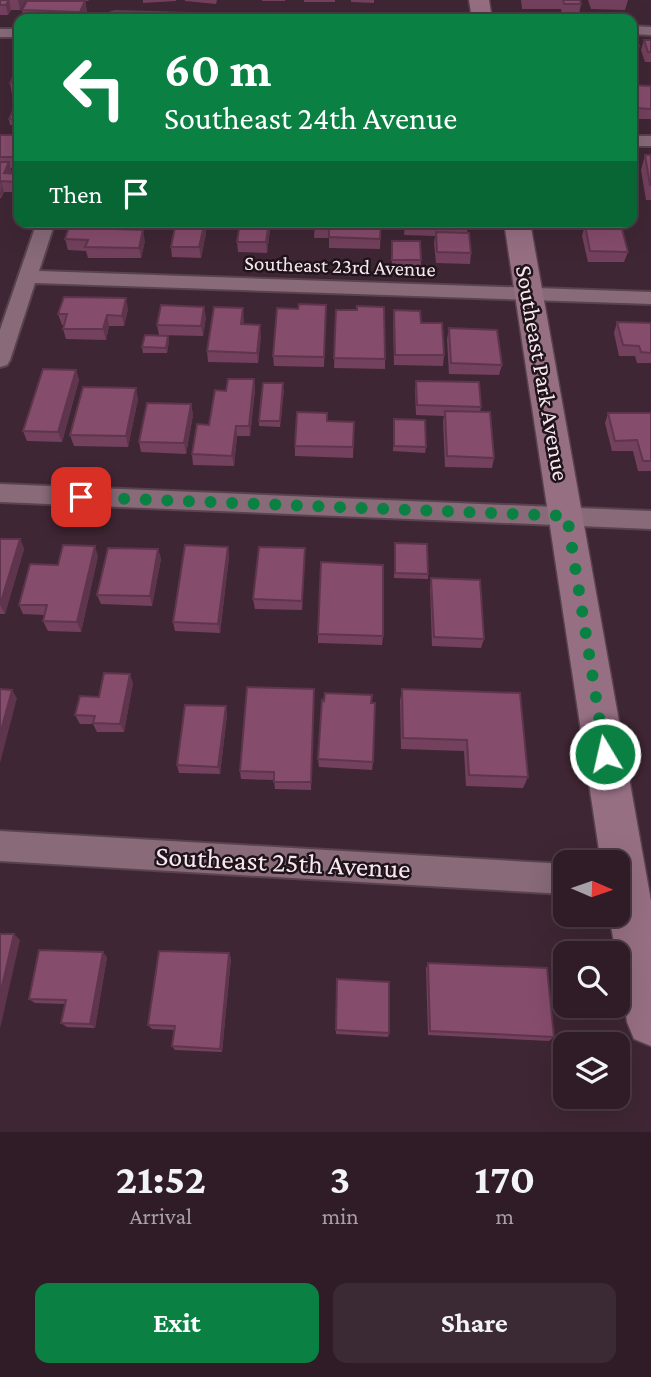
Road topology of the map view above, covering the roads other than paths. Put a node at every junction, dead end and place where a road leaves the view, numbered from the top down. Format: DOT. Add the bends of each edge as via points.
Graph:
graph roads {
  1 [pos="44,228"];
  2 [pos="518,228"];
  3 [pos="28,278"];
  4 [pos="529,293"];
  5 [pos="651,298"];
  6 [pos="0,360"];
  7 [pos="0,493"];
  8 [pos="567,516"];
  9 [pos="651,520"];
  10 [pos="0,846"];
  11 [pos="553,877"];
  12 [pos="632,886"];
  13 [pos="651,1021"];
  1 -- 3 [label="street"];
  2 -- 4 [label="street, Southeast Park Avenue"];
  3 -- 4 [label="street, Southeast 23rd Avenue"];
  3 -- 6 [label="street"];
  4 -- 5 [label="street, Southeast 23rd Avenue"];
  4 -- 8 [label="street, Southeast Park Avenue"];
  7 -- 8 [label="street"];
  8 -- 9 [label="street"];
  8 -- 12 [label="street, Southeast Park Avenue"];
  10 -- 11 [label="street, Southeast 25th Avenue"];
  12 -- 13 [label="street, Southeast Park Avenue"];
}
